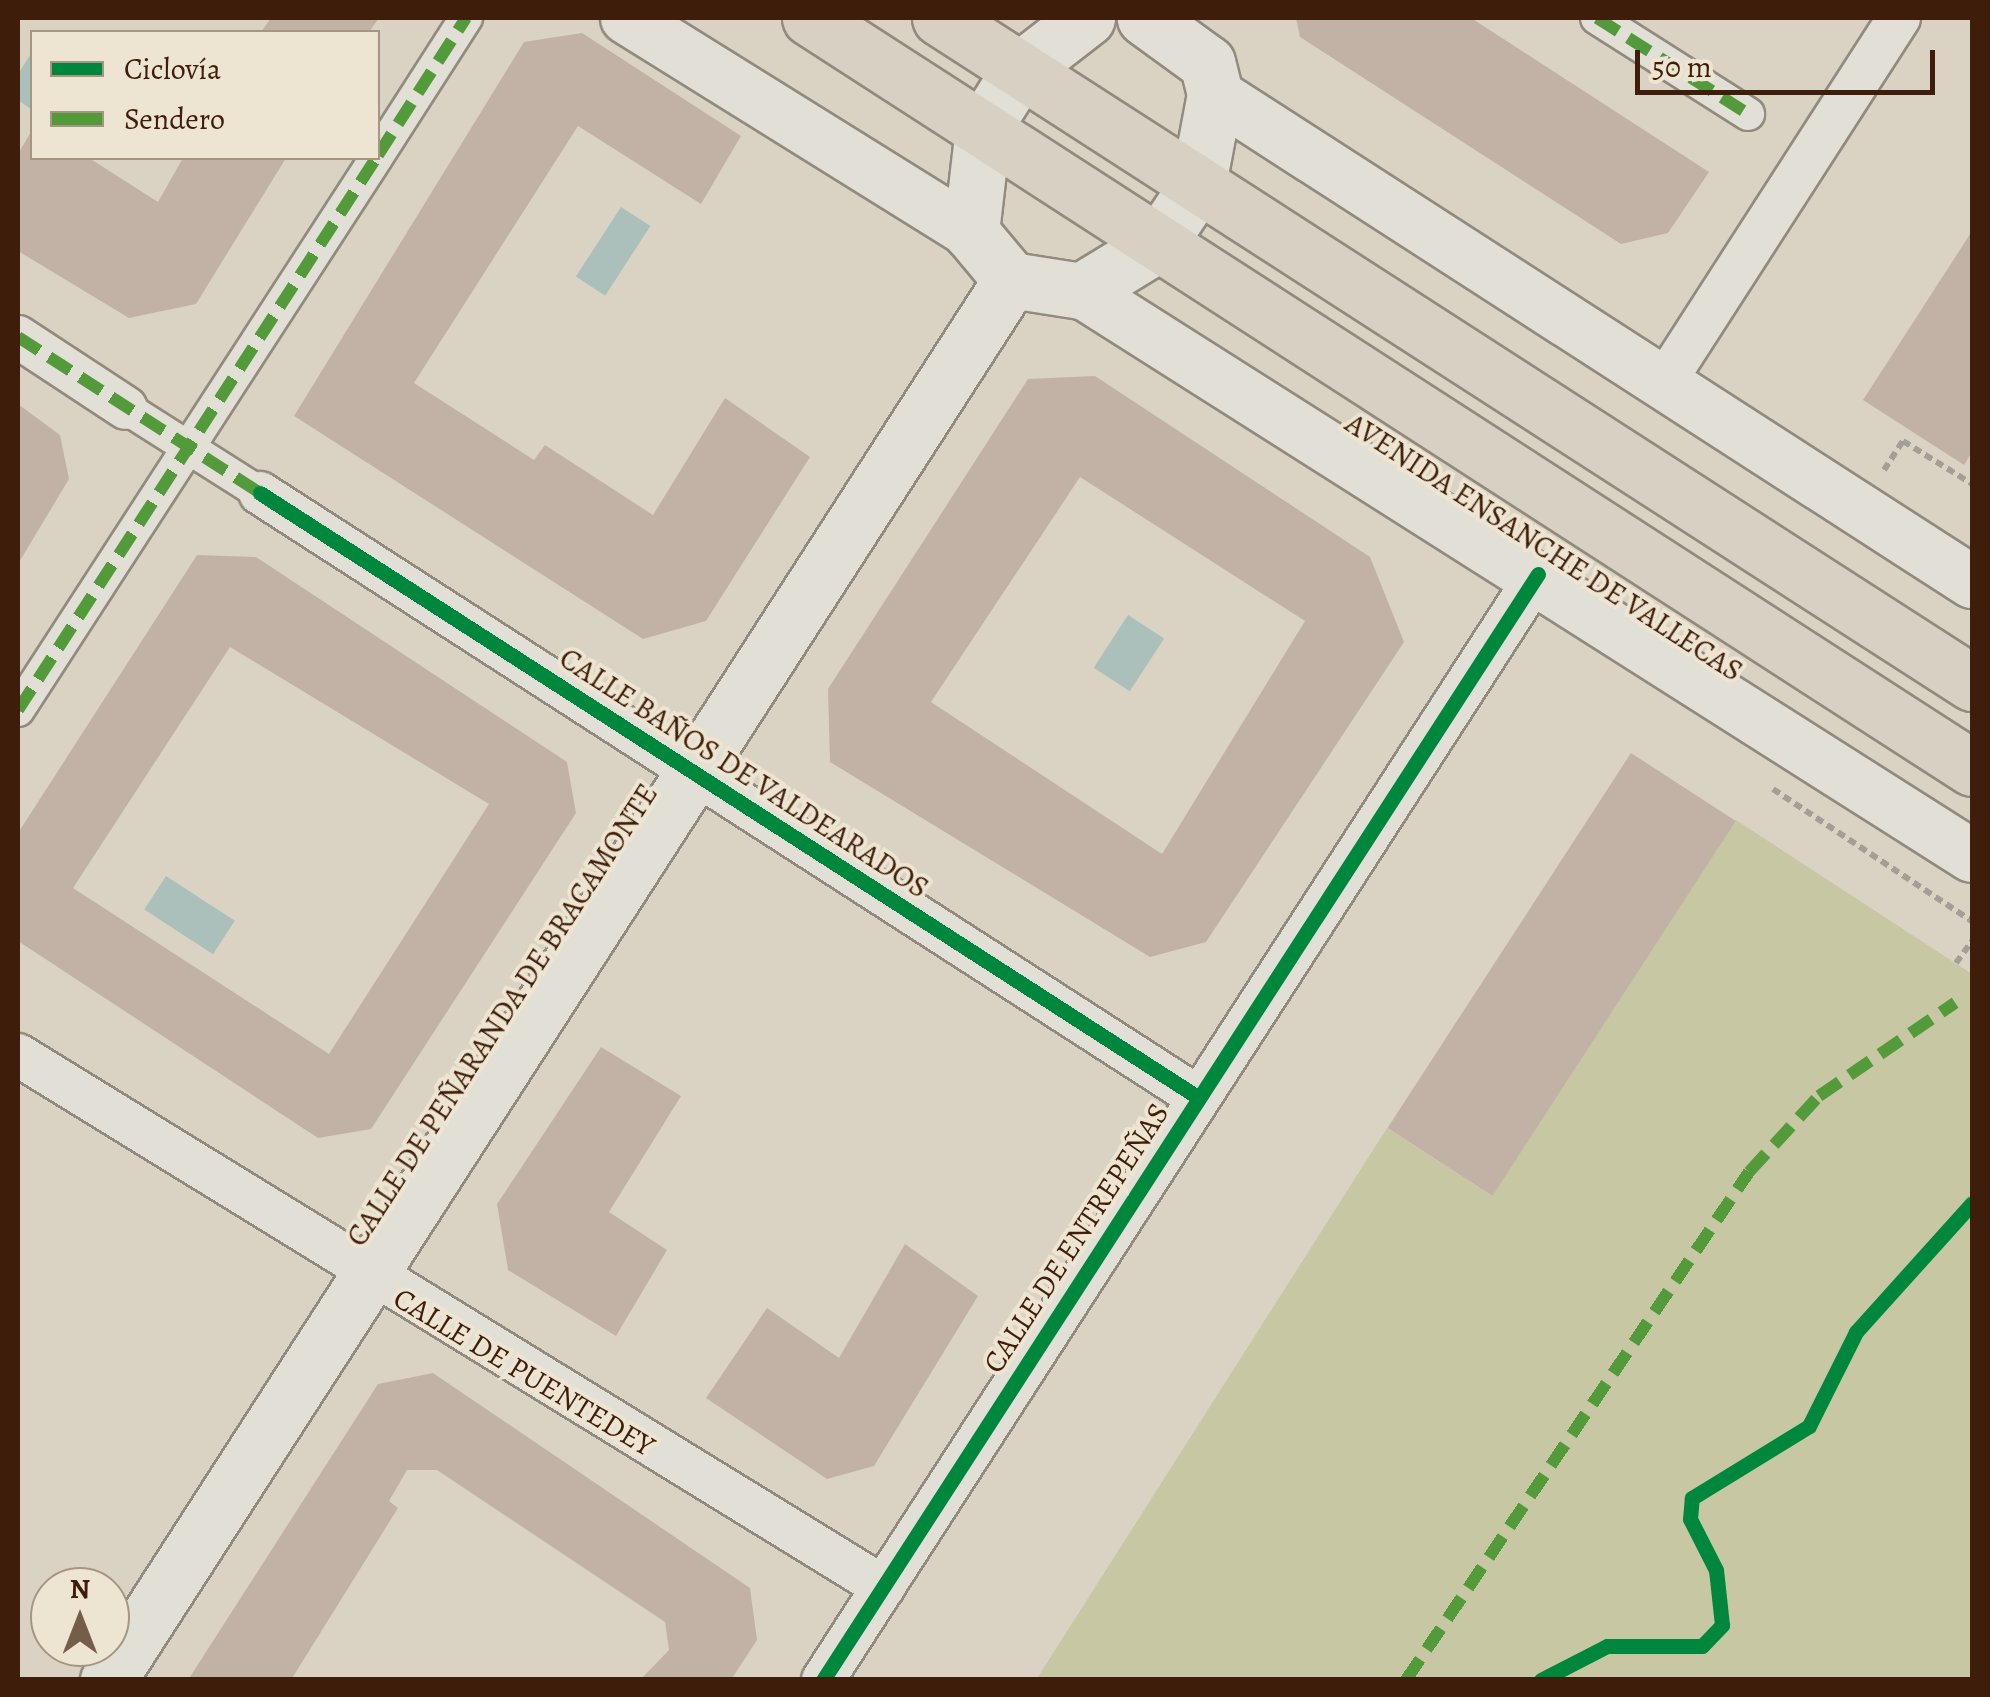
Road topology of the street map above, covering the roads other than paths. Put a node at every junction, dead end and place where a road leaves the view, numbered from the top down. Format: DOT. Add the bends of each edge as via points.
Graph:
graph roads {
  1 [pos="466,18"];
  2 [pos="627,18"];
  3 [pos="810,18"];
  4 [pos="940,18"];
  5 [pos="1088,18"];
  6 [pos="1144,18"];
  7 [pos="1597,18"];
  8 [pos="1899,18"];
  9 [pos="1210,58"];
  10 [pos="1020,70"];
  11 [pos="1748,114"];
  12 [pos="982,128"];
  13 [pos="380,151"];
  14 [pos="374,160"];
  15 [pos="1198,184"];
  16 [pos="971,232"];
  17 [pos="1158,244"];
  18 [pos="1011,280"];
  19 [pos="1081,291"];
  20 [pos="18,336"];
  21 [pos="1665,381"];
  22 [pos="126,408"];
  23 [pos="188,447"];
  24 [pos="260,492"];
  25 [pos="1538,574"];
  26 [pos="1972,582"];
  27 [pos="1972,683"];
  28 [pos="18,710"];
  29 [pos="1972,768"];
  30 [pos="690,772"];
  31 [pos="1972,856"];
  32 [pos="18,1055"];
  33 [pos="1199,1098"];
  34 [pos="367,1278"];
  35 [pos="882,1587"];
  36 [pos="108,1680"];
  37 [pos="823,1680"];
  1 -- 13 [label="street"];
  2 -- 16 [label="street"];
  3 -- 12 [label="main road, AVENIDA ENSANCHE DE VALLECAS"];
  4 -- 10 [label="main road"];
  5 -- 10 [label="main road"];
  6 -- 9 [label="main road"];
  7 -- 11 [label="street"];
  8 -- 21 [label="street"];
  9 -- 15 [label="main road"];
  9 -- 21 [label="street"];
  10 -- 12 [label="main road"];
  10 -- 15 [label="main road"];
  12 -- 16 [label="main road"];
  12 -- 17 [label="main road, AVENIDA ENSANCHE DE VALLECAS"];
  14 -- 23 [label="street"];
  15 -- 17 [label="main road"];
  15 -- 27 [label="main road"];
  16 -- 18 [label="main road"];
  17 -- 19 [label="main road"];
  17 -- 29 [label="main road, AVENIDA ENSANCHE DE VALLECAS"];
  18 -- 19 [label="main road"];
  18 -- 30 [label="main road, CALLE DE PEÑARANDA DE BRACAMONTE"];
  19 -- 25 [label="street, AVENIDA ENSANCHE DE VALLECAS"];
  20 -- 22 [label="street, CALLE BAÑOS DE VALDEARADOS"];
  21 -- 26 [label="street"];
  22 -- 23 [label="street, CALLE BAÑOS DE VALDEARADOS"];
  23 -- 24 [label="street, CALLE BAÑOS DE VALDEARADOS"];
  23 -- 28 [label="street"];
  24 -- 30 [label="street, CALLE BAÑOS DE VALDEARADOS"];
  25 -- 31 [label="street, AVENIDA ENSANCHE DE VALLECAS"];
  25 -- 33 [label="street, CALLE DE ENTREPEÑAS"];
  30 -- 33 [label="street, CALLE BAÑOS DE VALDEARADOS"];
  30 -- 34 [label="main road, CALLE DE PEÑARANDA DE BRACAMONTE"];
  32 -- 34 [label="street, CALLE DE PUENTEDEY"];
  33 -- 35 [label="street, CALLE DE ENTREPEÑAS"];
  34 -- 35 [label="street, CALLE DE PUENTEDEY"];
  34 -- 36 [label="main road, CALLE DE PEÑARANDA DE BRACAMONTE"];
  35 -- 37 [label="street, CALLE DE ENTREPEÑAS"];
}
